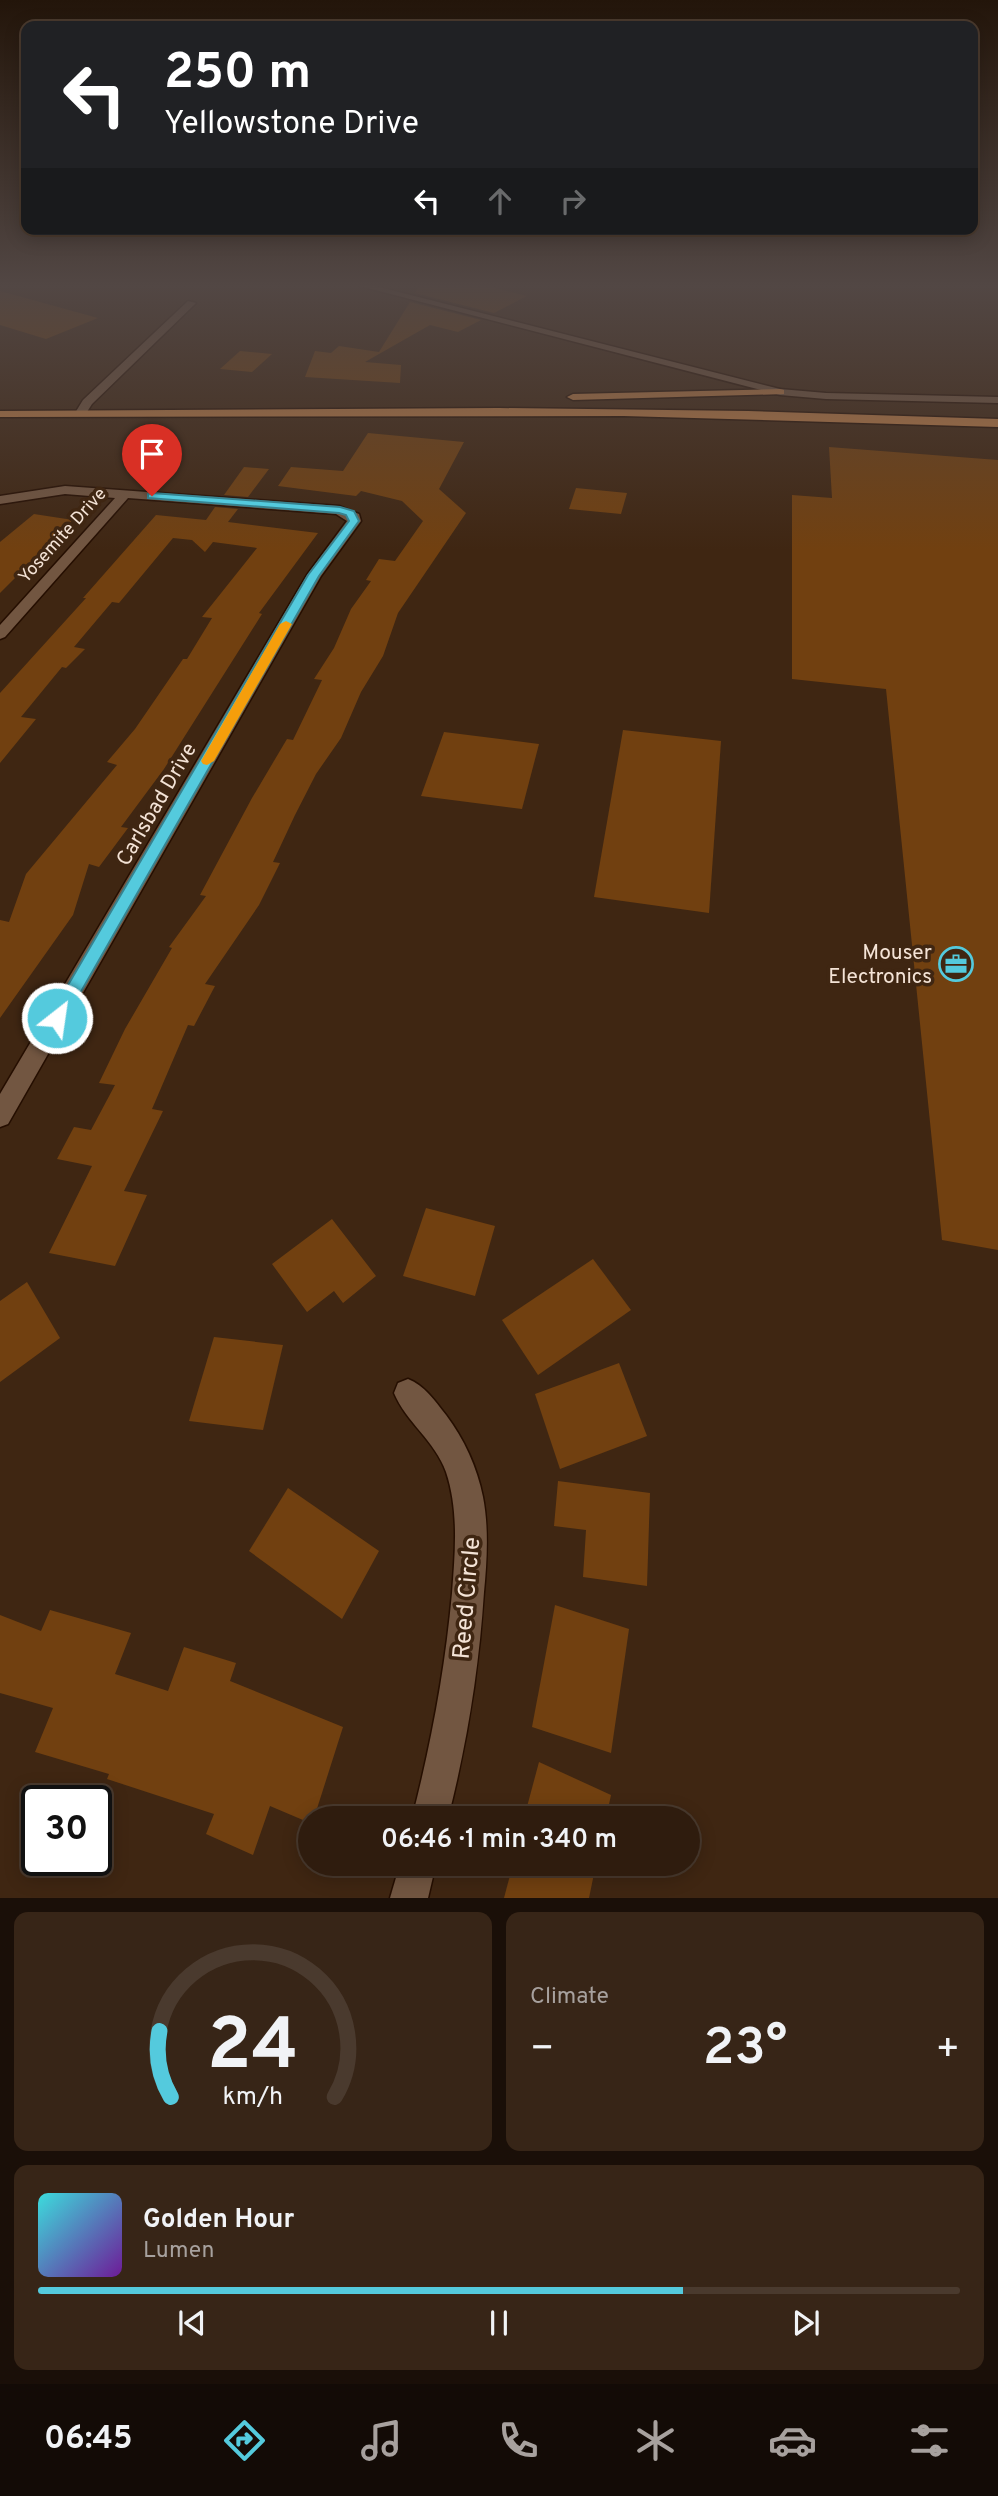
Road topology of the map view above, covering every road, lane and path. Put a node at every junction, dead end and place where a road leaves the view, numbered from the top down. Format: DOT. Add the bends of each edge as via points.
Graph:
graph roads {
  1 [pos="117,374"];
  2 [pos="703,374"];
  3 [pos="708,374"];
  4 [pos="679,392"];
  5 [pos="780,392"];
  6 [pos="567,397"];
  7 [pos="525,399"];
  8 [pos="998,400"];
  9 [pos="474,410"];
  10 [pos="81,413"];
  11 [pos="0,414"];
  12 [pos="998,422"];
  13 [pos="125,494"];
  14 [pos="0,500"];
  15 [pos="0,634"];
  16 [pos="0,1116"];
  17 [pos="408,1393"];
  18 [pos="433,1806"];
  19 [pos="415,1876"];
  20 [pos="409,1898"];
  1 -- 10 [label="street"];
  2 -- 4 [label="main road" via="706,379 702,384"];
  3 -- 5 [label="street"];
  4 -- 5 [label="main road"];
  4 -- 6 [label="main road"];
  5 -- 8 [label="street"];
  7 -- 9 [label="main road"];
  9 -- 10 [label="main road"];
  9 -- 12 [label="main road" via="809,414"];
  10 -- 11 [label="main road"];
  13 -- 14 [label="street" via="65,490"];
  13 -- 15 [label="street, Yosemite Drive"];
  13 -- 16 [label="street, Carlsbad Drive" via="340,510 354,521 314,575"];
  17 -- 18 [label="street, Reed Circle" via="446,1440 461,1472 473,1523 465,1643"];
  19 -- 20 [label="street"];
}
